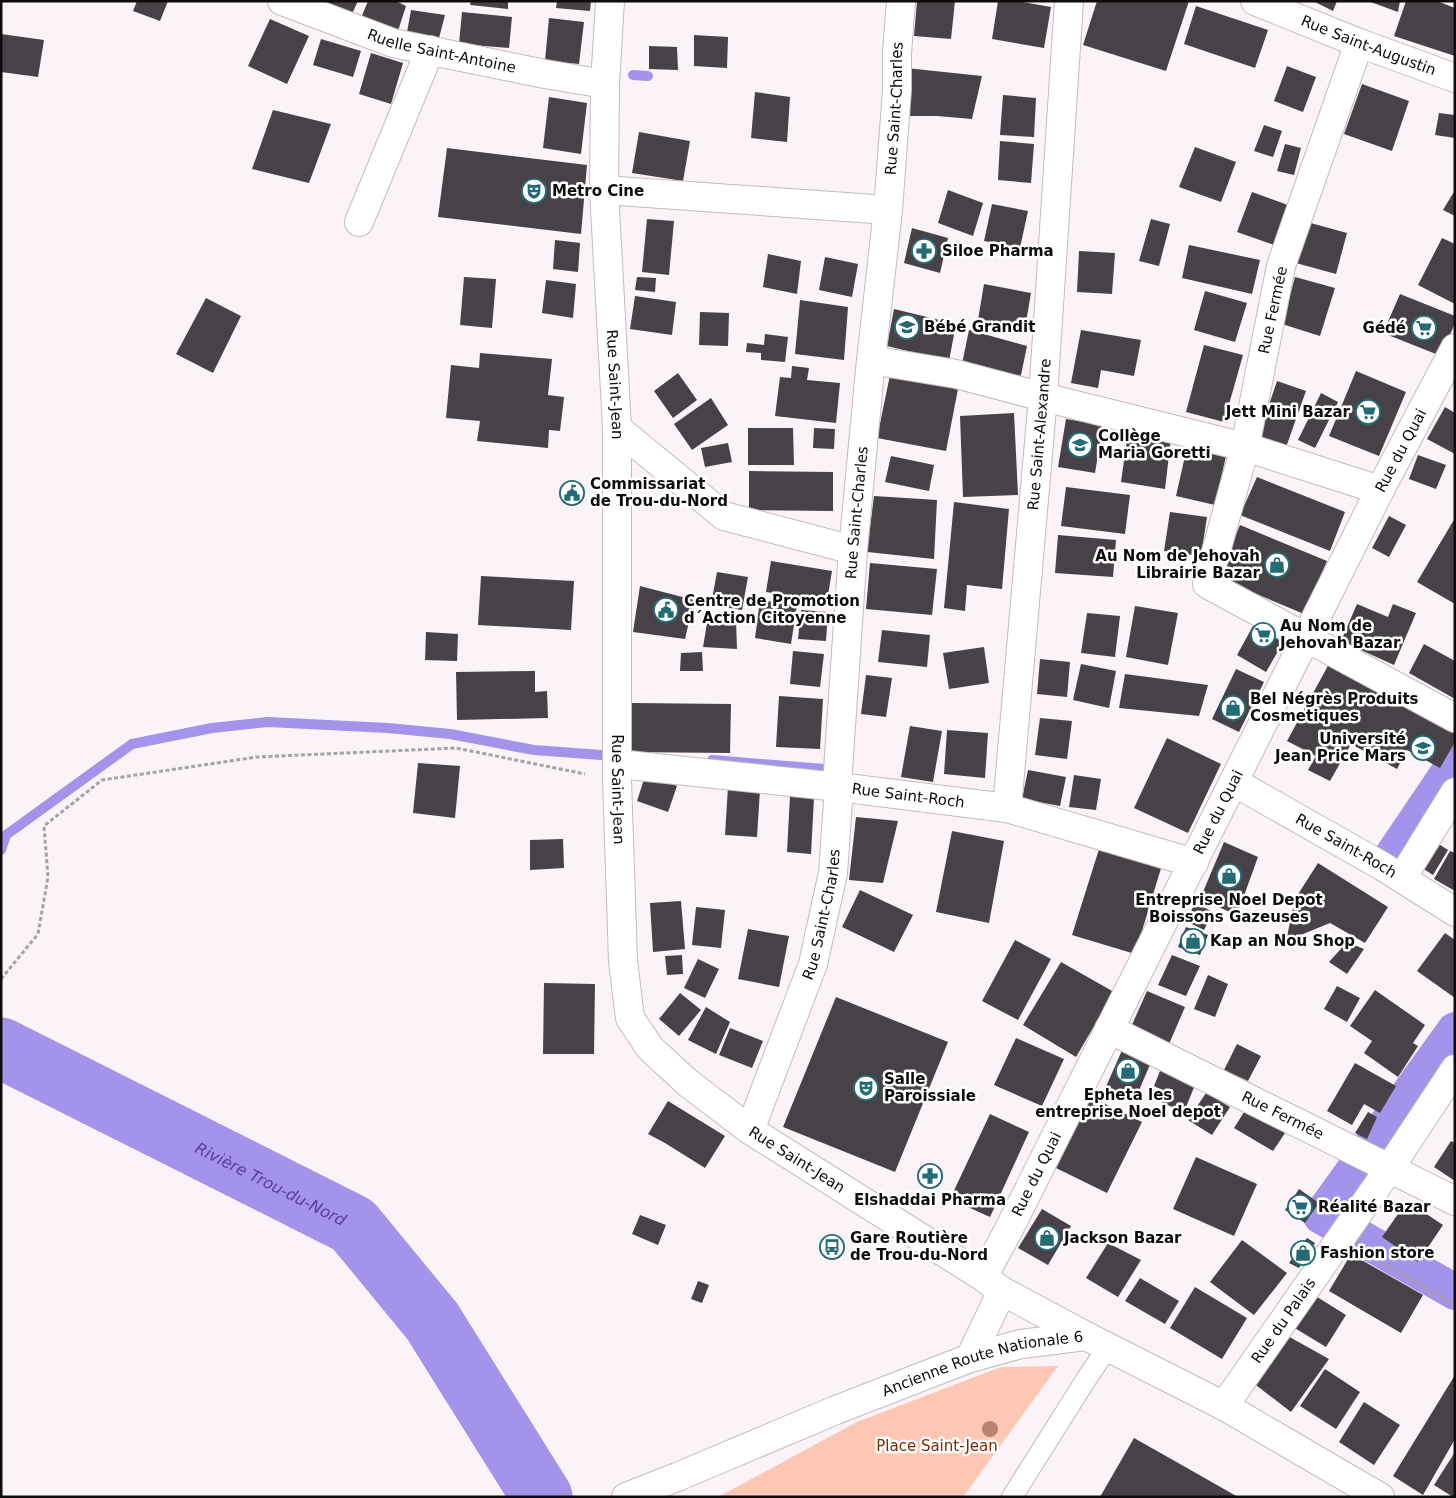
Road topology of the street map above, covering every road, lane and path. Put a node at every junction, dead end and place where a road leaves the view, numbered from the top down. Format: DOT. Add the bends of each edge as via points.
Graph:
graph roads {
  1 [pos="282,1"];
  2 [pos="610,1"];
  3 [pos="901,1"];
  4 [pos="1069,1"];
  5 [pos="1255,1"];
  6 [pos="1359,43"];
  7 [pos="430,50"];
  8 [pos="1455,78"];
  9 [pos="605,84"];
  10 [pos="604,190"];
  11 [pos="888,210"];
  12 [pos="359,222"];
  13 [pos="1455,348"];
  14 [pos="871,360"];
  15 [pos="1043,397"];
  16 [pos="618,428"];
  17 [pos="1245,447"];
  18 [pos="1380,490"];
  19 [pos="853,550"];
  20 [pos="1306,638"];
  21 [pos="1455,718"];
  22 [pos="618,772"];
  23 [pos="1234,782"];
  24 [pos="839,787"];
  25 [pos="1455,792"];
  26 [pos="1007,808"];
  27 [pos="1194,863"];
  28 [pos="1402,878"];
  29 [pos="1455,912"];
  30 [pos="1,979"];
  31 [pos="1109,1029"];
  32 [pos="1455,1069"];
  33 [pos="750,1130"];
  34 [pos="1388,1169"];
  35 [pos="1455,1202"];
  36 [pos="1346,1230"];
  37 [pos="992,1284"];
  38 [pos="1455,1306"];
  39 [pos="1097,1341"];
  40 [pos="970,1358"];
  41 [pos="1224,1406"];
  42 [pos="626,1497"];
  43 [pos="1012,1497"];
  44 [pos="1380,1497"];
  1 -- 7 [label="street, Ruelle Saint-Antoine" via="393,43"];
  2 -- 9 [label="street, Rue Saint-Jean"];
  3 -- 11 [label="street, Rue Saint-Charles"];
  4 -- 15 [label="street, Rue Saint-Alexandre"];
  5 -- 6 [label="street, Rue Saint-Augustin"];
  6 -- 8 [label="street, Rue Saint-Augustin"];
  6 -- 17 [label="street, Rue Fermée" via="1281,266"];
  7 -- 9 [label="street, Ruelle Saint-Antoine"];
  7 -- 12 [label="street"];
  9 -- 10 [label="street, Rue Saint-Jean"];
  10 -- 11 [label="street"];
  10 -- 16 [label="street, Rue Saint-Jean"];
  11 -- 14 [label="street, Rue Saint-Charles"];
  13 -- 18 [label="street, Rue du Quai"];
  14 -- 15 [label="street" via="956,374"];
  14 -- 19 [label="street, Rue Saint-Charles"];
  15 -- 17 [label="street"];
  15 -- 26 [label="street, Rue Saint-Alexandre"];
  16 -- 19 [label="street" via="724,516"];
  16 -- 22 [label="street, Rue Saint-Jean"];
  17 -- 18 [label="street"];
  17 -- 20 [label="street, Rue Fermée" via="1207,584"];
  18 -- 20 [label="street, Rue du Quai"];
  19 -- 24 [label="street, Rue Saint-Charles"];
  20 -- 21 [label="street"];
  20 -- 23 [label="street, Rue du Quai"];
  22 -- 24 [label="street, Rue Saint-Roch"];
  22 -- 30 [label="path" via="456,748 258,756 102,780 44,826 48,877 38,934"];
  22 -- 33 [label="street, Rue Saint-Jean" via="623,962 630,1018 650,1048 688,1083"];
  23 -- 27 [label="street, Rue du Quai"];
  23 -- 28 [label="street, Rue Saint-Roch"];
  24 -- 26 [label="street, Rue Saint-Roch"];
  24 -- 33 [label="street, Rue Saint-Charles" via="833,873 813,964"];
  25 -- 28 [label="street"];
  26 -- 27 [label="street, Rue Saint-Roch"];
  27 -- 31 [label="street, Rue du Quai"];
  28 -- 29 [label="street, Rue Saint-Roch"];
  31 -- 34 [label="street, Rue Fermée"];
  31 -- 37 [label="street, Rue du Quai" via="1007,1233"];
  32 -- 34 [label="street, Rue du Palais"];
  33 -- 37 [label="street, Rue Saint-Jean"];
  34 -- 35 [label="street, Rue Fermée"];
  34 -- 36 [label="street, Rue du Palais"];
  36 -- 38 [label="path" via="1379,1261"];
  36 -- 41 [label="street, Rue du Palais"];
  37 -- 39 [label="street, Rue Saint-Jean"];
  37 -- 40 [label="street, Rue du Quai"];
  39 -- 40 [label="street, Ancienne Route Nationale 6" via="1021,1344"];
  39 -- 41 [label="street, Ancienne Route Nationale 6"];
  39 -- 43 [label="lane" via="1087,1378"];
  40 -- 42 [label="street, Ancienne Route Nationale 6"];
  41 -- 44 [label="street, Ancienne Route Nationale 6"];
}
